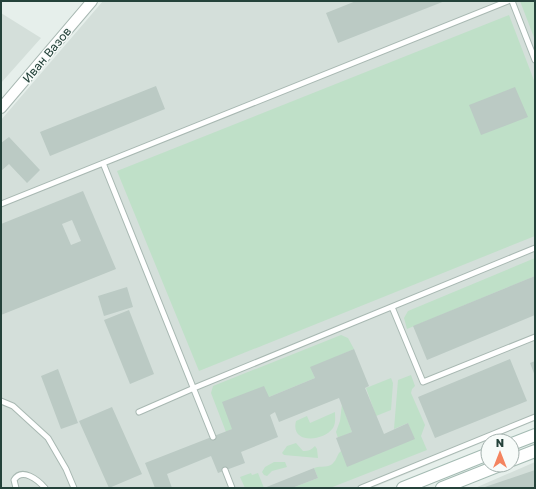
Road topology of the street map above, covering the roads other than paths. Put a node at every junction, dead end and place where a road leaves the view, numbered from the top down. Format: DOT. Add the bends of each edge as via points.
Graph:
graph roads {
  1 [pos="92,1"];
  2 [pos="508,1"];
  3 [pos="512,1"];
  4 [pos="535,60"];
  5 [pos="1,108"];
  6 [pos="103,162"];
  7 [pos="1,204"];
  8 [pos="535,248"];
  9 [pos="392,306"];
  10 [pos="535,337"];
  11 [pos="194,388"];
  12 [pos="1,401"];
  13 [pos="139,412"];
  14 [pos="535,417"];
  15 [pos="535,435"];
  16 [pos="213,437"];
  17 [pos="520,441"];
  18 [pos="535,451"];
  19 [pos="480,457"];
  20 [pos="520,457"];
  21 [pos="225,470"];
  22 [pos="480,473"];
  23 [pos="16,488"];
  24 [pos="45,488"];
  25 [pos="74,488"];
  26 [pos="232,488"];
  27 [pos="361,488"];
  28 [pos="403,488"];
  29 [pos="442,488"];
  1 -- 5 [label="street, Иван Вазов"];
  2 -- 6 [label="lane"];
  3 -- 4 [label="lane"];
  6 -- 7 [label="lane"];
  6 -- 11 [label="lane"];
  8 -- 9 [label="lane"];
  9 -- 10 [label="lane" via="423,382"];
  9 -- 11 [label="lane"];
  11 -- 13 [label="lane"];
  11 -- 16 [label="lane"];
  12 -- 25 [label="lane" via="13,406 48,438"];
  14 -- 27 [label="lane"];
  15 -- 17 [label="main road"];
  18 -- 20 [label="main road"];
  19 -- 28 [label="main road"];
  21 -- 26 [label="lane"];
  22 -- 29 [label="main road"];
  23 -- 24 [label="lane" via="16,476 24,474 30,475"];
}
